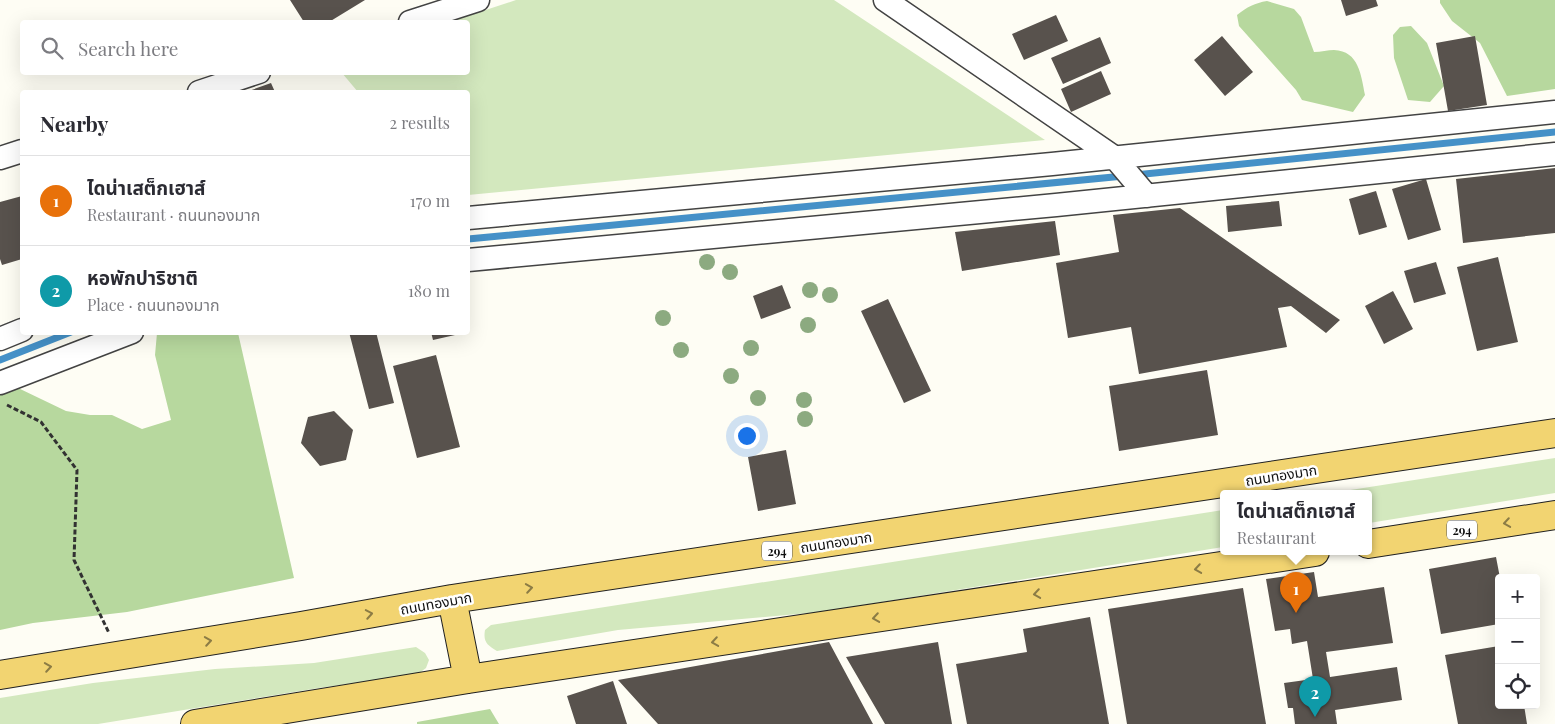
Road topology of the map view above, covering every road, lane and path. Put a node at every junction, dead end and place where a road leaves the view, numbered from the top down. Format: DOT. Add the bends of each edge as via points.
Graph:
graph roads {
  1 [pos="478,0"];
  2 [pos="885,0"];
  3 [pos="416,20"];
  4 [pos="250,75"];
  5 [pos="205,90"];
  6 [pos="1555,112"];
  7 [pos="20,152"];
  8 [pos="1555,154"];
  9 [pos="1114,157"];
  10 [pos="0,158"];
  11 [pos="1147,196"];
  12 [pos="470,218"];
  13 [pos="470,260"];
  14 [pos="20,331"];
  15 [pos="124,335"];
  16 [pos="0,339"];
  17 [pos="0,384"];
  18 [pos="0,401"];
  19 [pos="1555,433"];
  20 [pos="1555,515"];
  21 [pos="1372,543"];
  22 [pos="1295,555"];
  23 [pos="452,599"];
  24 [pos="110,636"];
  25 [pos="0,675"];
  26 [pos="468,679"];
  27 [pos="195,724"];
  1 -- 3 [label="street"];
  2 -- 9 [label="street"];
  4 -- 5 [label="street"];
  6 -- 9 [label="street"];
  7 -- 10 [label="street"];
  8 -- 11 [label="street"];
  9 -- 11 [label="street"];
  9 -- 12 [label="street"];
  11 -- 13 [label="street"];
  14 -- 16 [label="street"];
  15 -- 17 [label="street"];
  18 -- 24 [label="path" via="41,422 77,470 74,560"];
  23 -- 19 [label="main road, ถนนทองมาก / 294, one-way"];
  20 -- 21 [label="main road, 294, one-way"];
  22 -- 26 [label="main road, one-way"];
  25 -- 23 [label="main road, ถนนทองมาก / 294, one-way"];
  23 -- 26 [label="main road"];
  26 -- 27 [label="main road"];
}
